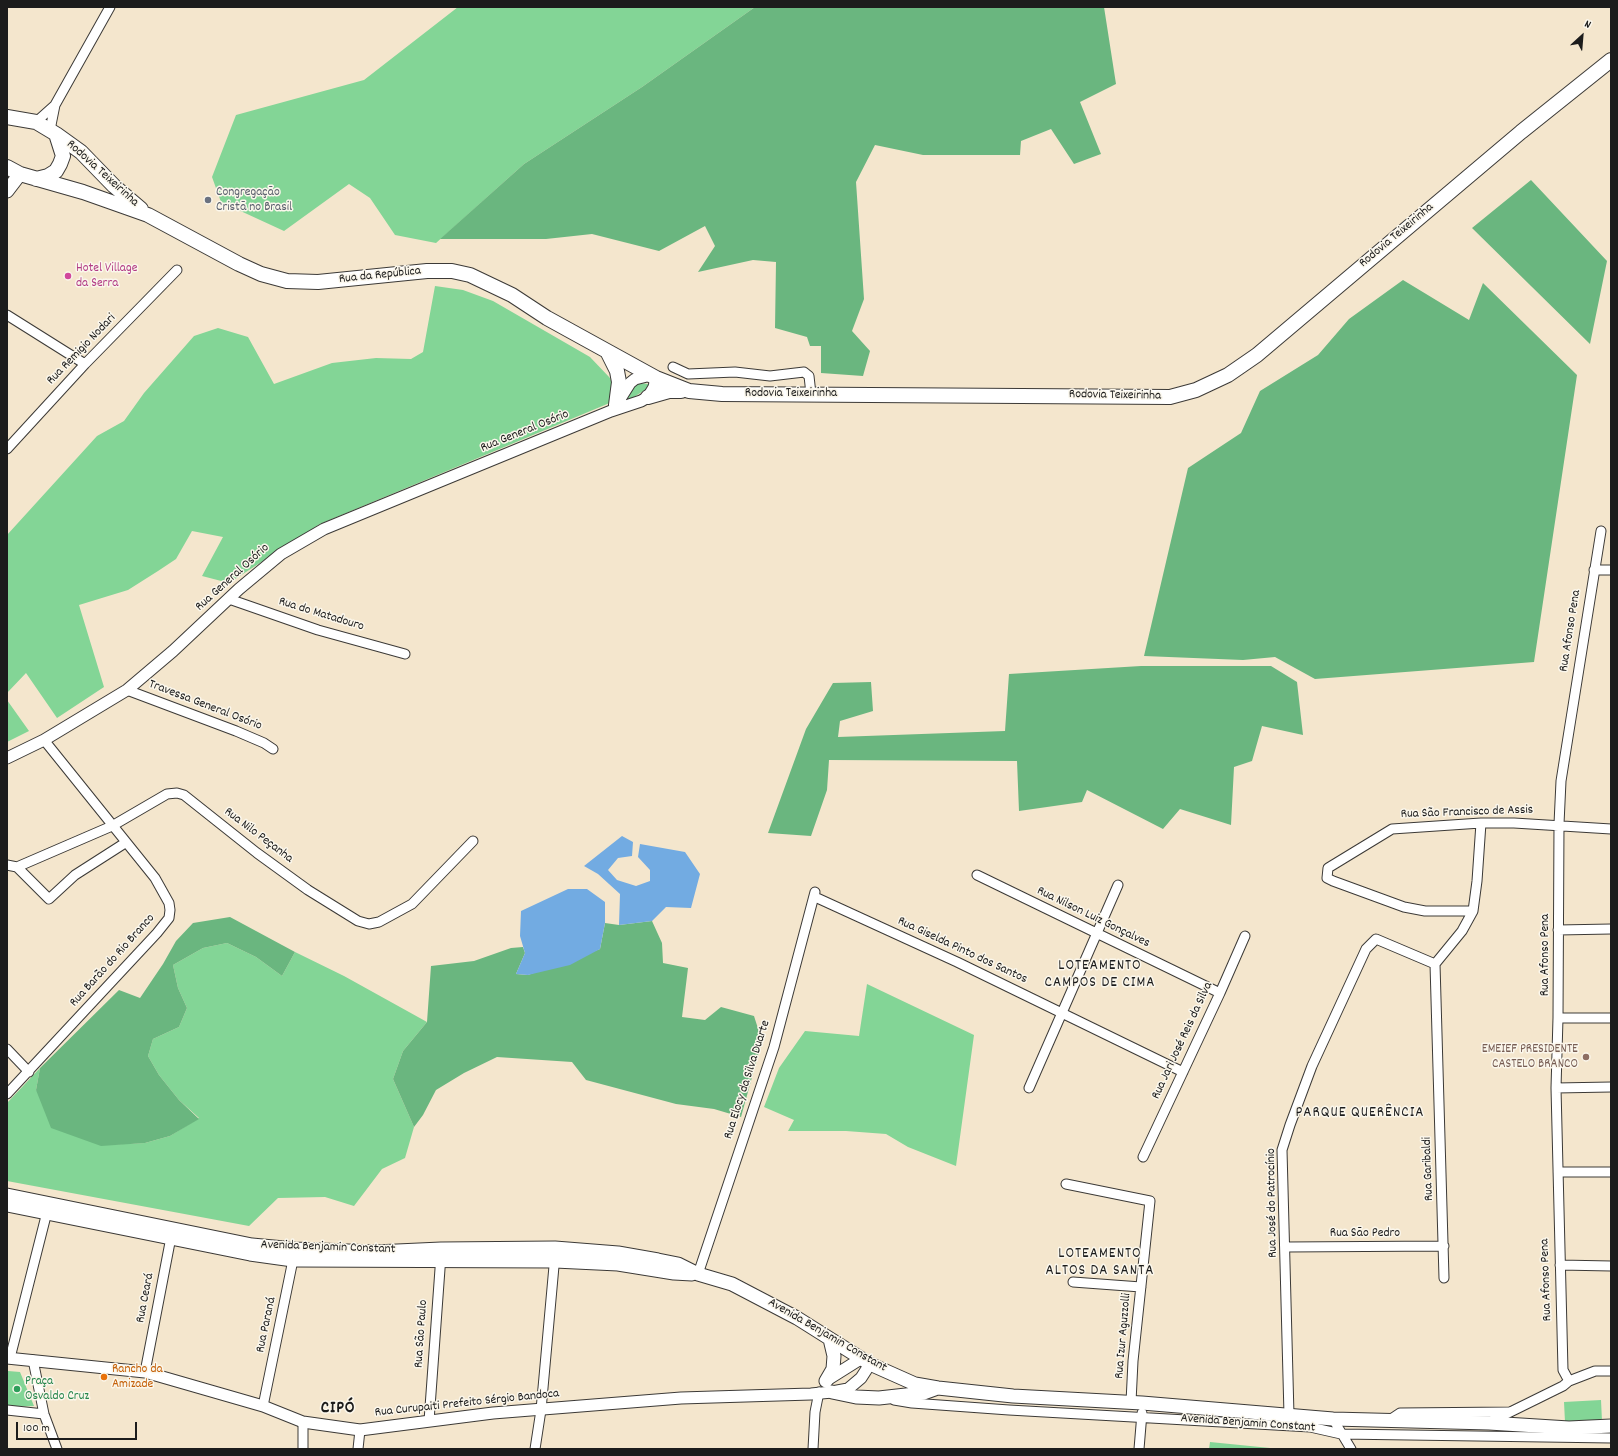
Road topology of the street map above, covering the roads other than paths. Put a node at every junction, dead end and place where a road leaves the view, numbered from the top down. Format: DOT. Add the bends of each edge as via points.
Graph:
graph roads {
  1 [pos="110,7"];
  2 [pos="1611,60"];
  3 [pos="55,105"];
  4 [pos="10,119"];
  5 [pos="36,122"];
  6 [pos="53,132"];
  7 [pos="7,167"];
  8 [pos="20,174"];
  9 [pos="36,179"];
  10 [pos="7,191"];
  11 [pos="148,215"];
  12 [pos="177,270"];
  13 [pos="7,315"];
  14 [pos="607,351"];
  15 [pos="85,364"];
  16 [pos="673,368"];
  17 [pos="700,373"];
  18 [pos="654,376"];
  19 [pos="770,376"];
  20 [pos="692,391"];
  21 [pos="773,394"];
  22 [pos="811,394"];
  23 [pos="648,397"];
  24 [pos="614,408"];
  25 [pos="7,449"];
  26 [pos="1601,531"];
  27 [pos="1594,570"];
  28 [pos="1611,570"];
  29 [pos="229,599"];
  30 [pos="405,654"];
  31 [pos="127,690"];
  32 [pos="44,740"];
  33 [pos="273,749"];
  34 [pos="7,758"];
  35 [pos="1480,823"];
  36 [pos="1559,824"];
  37 [pos="112,826"];
  38 [pos="1611,829"];
  39 [pos="473,841"];
  40 [pos="125,842"];
  41 [pos="7,865"];
  42 [pos="17,867"];
  43 [pos="977,875"];
  44 [pos="1118,885"];
  45 [pos="815,894"];
  46 [pos="1473,911"];
  47 [pos="1611,929"];
  48 [pos="1558,930"];
  49 [pos="1096,934"];
  50 [pos="1245,936"];
  51 [pos="1435,964"];
  52 [pos="1220,993"];
  53 [pos="1061,1012"];
  54 [pos="1558,1018"];
  55 [pos="1611,1018"];
  56 [pos="7,1049"];
  57 [pos="29,1072"];
  58 [pos="1183,1072"];
  59 [pos="1611,1087"];
  60 [pos="1029,1088"];
  61 [pos="1556,1088"];
  62 [pos="7,1094"];
  63 [pos="1143,1157"];
  64 [pos="1558,1172"];
  65 [pos="1611,1172"];
  66 [pos="1066,1184"];
  67 [pos="7,1195"];
  68 [pos="7,1206"];
  69 [pos="48,1208"];
  70 [pos="172,1233"];
  71 [pos="1444,1246"];
  72 [pos="1286,1247"];
  73 [pos="555,1254"];
  74 [pos="294,1255"];
  75 [pos="441,1255"];
  76 [pos="1560,1265"];
  77 [pos="1611,1266"];
  78 [pos="698,1274"];
  79 [pos="1444,1278"];
  80 [pos="1073,1282"];
  81 [pos="1141,1288"];
  82 [pos="830,1339"];
  83 [pos="9,1358"];
  84 [pos="33,1360"];
  85 [pos="866,1361"];
  86 [pos="1611,1370"];
  87 [pos="146,1372"];
  88 [pos="889,1373"];
  89 [pos="1569,1381"];
  90 [pos="826,1388"];
  91 [pos="938,1388"];
  92 [pos="885,1398"];
  93 [pos="1136,1402"];
  94 [pos="263,1406"];
  95 [pos="7,1410"];
  96 [pos="541,1410"];
  97 [pos="1512,1412"];
  98 [pos="44,1414"];
  99 [pos="1289,1415"];
  100 [pos="1142,1417"];
  101 [pos="1333,1419"];
  102 [pos="429,1421"];
  103 [pos="1388,1421"];
  104 [pos="303,1422"];
  105 [pos="1489,1423"];
  106 [pos="1611,1426"];
  107 [pos="360,1430"];
  108 [pos="1341,1434"];
  109 [pos="1611,1438"];
  110 [pos="57,1449"];
  111 [pos="303,1449"];
  112 [pos="358,1449"];
  113 [pos="535,1449"];
  114 [pos="813,1449"];
  115 [pos="1139,1449"];
  116 [pos="1351,1449"];
  1 -- 3 [label="street"];
  2 -- 22 [label="main road, Rodovia Teixeirinha" via="1521,132 1257,355 1228,375 1196,390 1170,397 1145,398"];
  3 -- 5 [label="street"];
  3 -- 6 [label="street"];
  4 -- 5 [label="main road, Rodovia Teixeirinha"];
  5 -- 6 [label="main road, Rodovia Teixeirinha"];
  6 -- 9 [label="main road" via="63,156 56,171"];
  6 -- 11 [label="main road, Rodovia Teixeirinha" via="81,152 114,186"];
  7 -- 8 [label="main road, Rodovia Teixeirinha"];
  8 -- 9 [label="main road, Rodovia Teixeirinha"];
  8 -- 10 [label="main road"];
  9 -- 11 [label="main road, Rodovia Teixeirinha" via="84,192"];
  11 -- 14 [label="main road, Rua da República" via="239,264 261,274 287,281 318,282 427,271 452,271 470,275 512,295"];
  12 -- 15 [label="street, Rua Remigio Nodari"];
  13 -- 15 [label="street"];
  14 -- 18 [label="main road, Rodovia Teixeirinha"];
  14 -- 24 [label="main road" via="617,371 619,382"];
  15 -- 25 [label="street, Rua Remigio Nodari"];
  16 -- 17 [label="street" via="688,374"];
  17 -- 19 [label="street" via="734,372"];
  17 -- 20 [label="street"];
  18 -- 20 [label="main road, Rodovia Teixeirinha"];
  18 -- 23 [label="street" via="654,387"];
  18 -- 24 [label="street" via="635,379"];
  19 -- 21 [label="street"];
  19 -- 22 [label="street" via="804,372 809,376"];
  20 -- 21 [label="main road, Rodovia Teixeirinha"];
  20 -- 23 [label="main road" via="669,391"];
  21 -- 22 [label="main road, Rodovia Teixeirinha"];
  23 -- 24 [label="street, Rua General Osório" via="625,408"];
  24 -- 29 [label="street, Rua General Osório" via="324,529 281,554"];
  26 -- 27 [label="street, Rua Afonso Pena"];
  27 -- 28 [label="street"];
  27 -- 36 [label="street, Rua Afonso Pena" via="1561,781"];
  29 -- 30 [label="street, Rua do Matadouro" via="318,630"];
  29 -- 31 [label="street, Rua General Osório" via="173,652"];
  31 -- 32 [label="street, Rua General Osório"];
  31 -- 33 [label="street, Travessa General Osório" via="236,731"];
  32 -- 34 [label="street, Rua General Osório"];
  32 -- 37 [label="street, Rua Barão do Rio Branco"];
  35 -- 36 [label="street, Rua São Francisco de Assis"];
  35 -- 46 [label="street"];
  35 -- 46 [label="street, Rua São Francisco de Assis" via="1392,830 1328,868 1327,875 1327,878 1333,881 1404,907 1425,911"];
  36 -- 38 [label="street, Rua São Francisco de Assis"];
  36 -- 48 [label="street, Rua Afonso Pena"];
  37 -- 39 [label="street, Rua Nilo Peçanha" via="167,794 184,795 308,890 358,921 369,924 379,922 412,904"];
  37 -- 40 [label="street, Rua Barão do Rio Branco"];
  37 -- 42 [label="street, Rua Nilo Peçanha"];
  40 -- 42 [label="street" via="75,875 49,899"];
  40 -- 57 [label="street, Rua Barão do Rio Branco" via="166,894 169,903 168,918"];
  41 -- 42 [label="street"];
  43 -- 49 [label="street, Rua Nilson Luiz Gonçalves"];
  44 -- 49 [label="street"];
  45 -- 53 [label="street, Rua Giselda Pinto dos Santos"];
  45 -- 78 [label="street, Rua Elocy da Silva Duarte" via="774,1047"];
  46 -- 51 [label="street" via="1462,931"];
  47 -- 48 [label="street"];
  48 -- 54 [label="street, Rua Afonso Pena"];
  49 -- 52 [label="street, Rua Nilson Luiz Gonçalves"];
  49 -- 53 [label="street"];
  50 -- 52 [label="street, Rua Jari José Reis da Silva"];
  51 -- 71 [label="street, Rua Garibaldi"];
  51 -- 72 [label="street, Rua José do Patrocínio" via="1376,939 1366,948 1312,1066 1282,1150"];
  52 -- 58 [label="street, Rua Jari José Reis da Silva"];
  53 -- 58 [label="street, Rua Giselda Pinto dos Santos"];
  53 -- 60 [label="street"];
  54 -- 55 [label="street"];
  54 -- 61 [label="street, Rua Afonso Pena"];
  56 -- 57 [label="street"];
  57 -- 62 [label="street, Rua Barão do Rio Branco"];
  58 -- 63 [label="street, Rua Jari José Reis da Silva"];
  59 -- 61 [label="street"];
  61 -- 64 [label="street, Rua Afonso Pena"];
  64 -- 65 [label="street"];
  64 -- 76 [label="street, Rua Afonso Pena"];
  66 -- 81 [label="street, Rua Izur Aguzzolli" via="1150,1201"];
  67 -- 69 [label="main road, Avenida Benjamin Constant"];
  68 -- 69 [label="main road, Avenida Benjamin Constant"];
  69 -- 70 [label="main road, Avenida Benjamin Constant"];
  69 -- 83 [label="street"];
  70 -- 74 [label="main road, Avenida Benjamin Constant" via="252,1245"];
  70 -- 87 [label="street, Rua Ceará"];
  71 -- 72 [label="street, Rua São Pedro"];
  71 -- 79 [label="street, Rua Garibaldi"];
  72 -- 99 [label="street, Rua José do Patrocínio"];
  73 -- 75 [label="main road, Avenida Benjamin Constant"];
  73 -- 78 [label="main road, Avenida Benjamin Constant" via="618,1253 678,1264"];
  73 -- 96 [label="street"];
  74 -- 75 [label="main road, Avenida Benjamin Constant" via="375,1252"];
  74 -- 94 [label="street, Rua Paraná"];
  75 -- 102 [label="street, Rua São Paulo"];
  76 -- 77 [label="street"];
  76 -- 89 [label="street, Rua Afonso Pena" via="1563,1370"];
  78 -- 82 [label="main road, Avenida Benjamin Constant" via="732,1284 765,1300"];
  80 -- 81 [label="street"];
  81 -- 93 [label="street, Rua Izur Aguzzolli" via="1133,1361"];
  82 -- 85 [label="main road, Avenida Benjamin Constant"];
  82 -- 90 [label="main road" via="834,1356 833,1369"];
  83 -- 84 [label="street, Rua Curupaiti Prefeito Sérgio Bandoca"];
  84 -- 87 [label="street, Rua Curupaiti Prefeito Sérgio Bandoca"];
  84 -- 98 [label="street"];
  85 -- 88 [label="main road, Avenida Benjamin Constant"];
  85 -- 90 [label="street"];
  85 -- 90 [label="street, Rua Curupaiti Prefeito Sérgio Bandoca" via="861,1378 848,1389"];
  86 -- 89 [label="street, Avenida Benjamin Constant" via="1595,1371"];
  87 -- 94 [label="street, Rua Curupaiti Prefeito Sérgio Bandoca"];
  88 -- 91 [label="main road, Avenida Benjamin Constant" via="915,1384"];
  88 -- 92 [label="main road" via="892,1388"];
  89 -- 97 [label="street, Avenida Benjamin Constant"];
  90 -- 92 [label="main road" via="856,1397"];
  90 -- 96 [label="street, Rua Curupaiti Prefeito Sérgio Bandoca" via="811,1394 681,1398"];
  90 -- 114 [label="street" via="815,1412"];
  91 -- 92 [label="main road" via="924,1393"];
  91 -- 93 [label="main road, Avenida Benjamin Constant" via="1013,1396"];
  92 -- 100 [label="street, Avenida Benjamin Constant" via="912,1403"];
  93 -- 99 [label="main road, Avenida Benjamin Constant"];
  93 -- 100 [label="street, Rua Izur Aguzzolli"];
  94 -- 104 [label="street, Rua Curupaiti Prefeito Sérgio Bandoca"];
  95 -- 98 [label="street"];
  96 -- 102 [label="street, Rua Curupaiti Prefeito Sérgio Bandoca"];
  96 -- 113 [label="street"];
  97 -- 103 [label="street, Avenida Benjamin Constant" via="1400,1413"];
  97 -- 105 [label="street, Avenida Benjamin Constant"];
  98 -- 110 [label="street"];
  99 -- 101 [label="main road, Avenida Benjamin Constant"];
  100 -- 108 [label="street, Avenida Benjamin Constant" via="1310,1427"];
  100 -- 115 [label="street, Rua Izur Aguzzolli"];
  101 -- 103 [label="main road, Avenida Benjamin Constant"];
  101 -- 108 [label="street"];
  102 -- 107 [label="street, Rua Curupaiti Prefeito Sérgio Bandoca"];
  103 -- 105 [label="main road, Avenida Benjamin Constant"];
  104 -- 107 [label="street, Rua Curupaiti Prefeito Sérgio Bandoca"];
  104 -- 111 [label="street"];
  105 -- 106 [label="main road, Avenida Benjamin Constant" via="1569,1428"];
  107 -- 112 [label="street"];
  108 -- 109 [label="street, Avenida Benjamin Constant"];
  108 -- 116 [label="street"];
}
